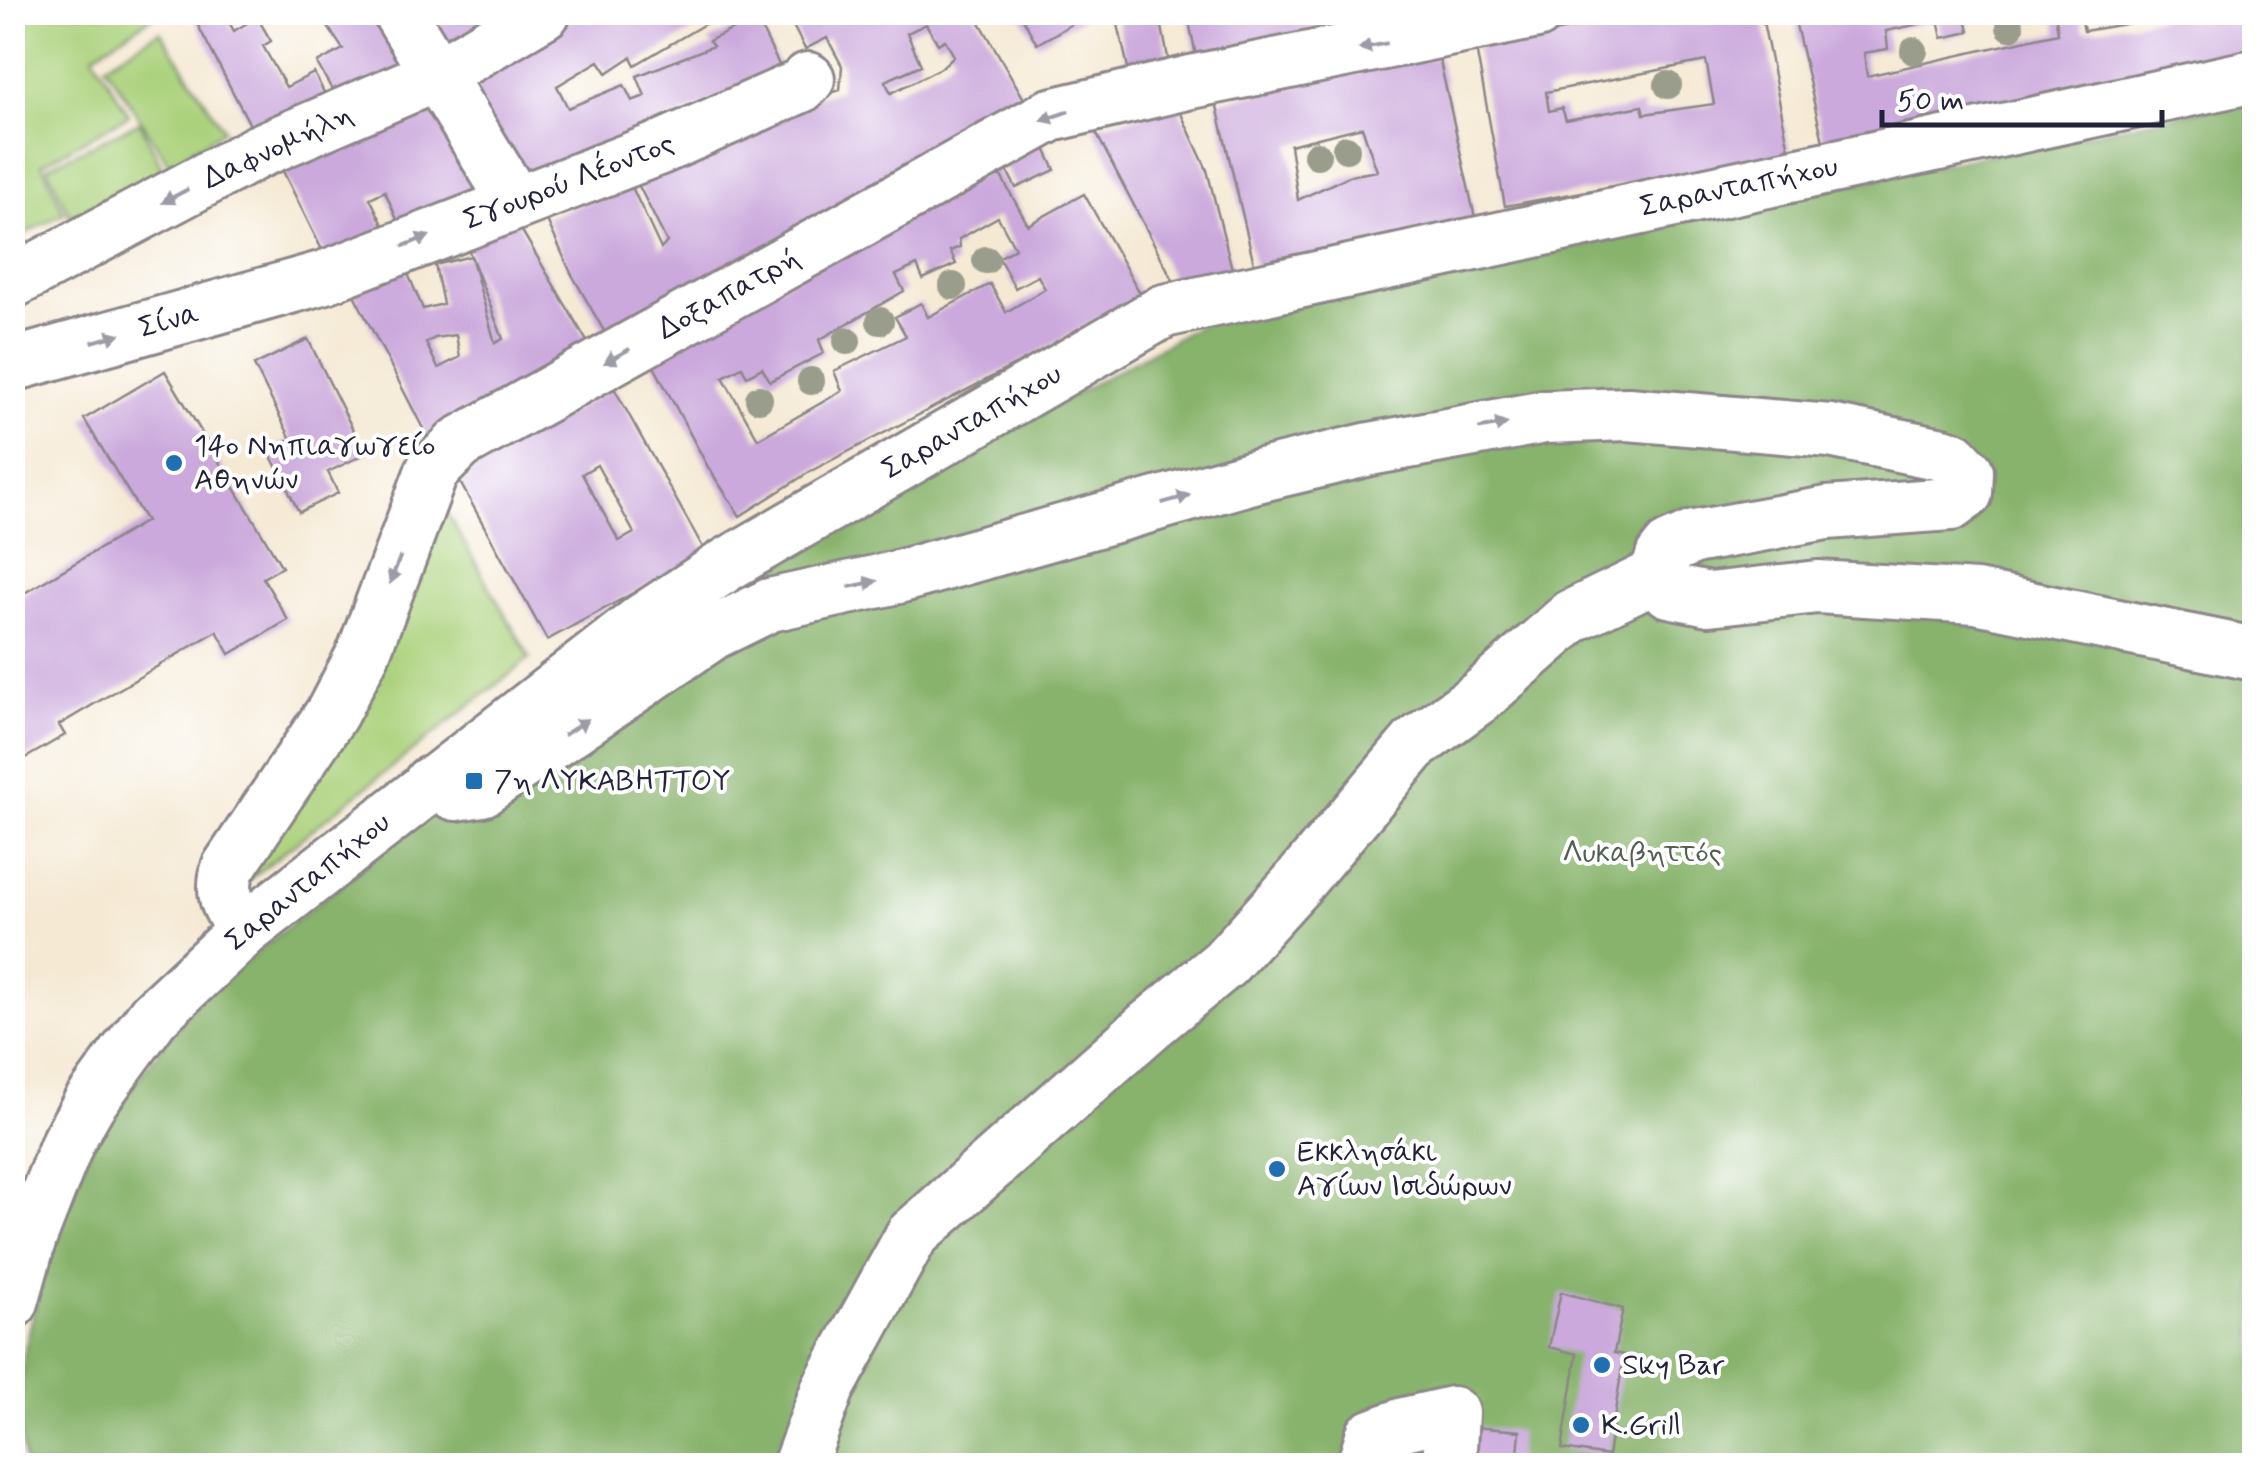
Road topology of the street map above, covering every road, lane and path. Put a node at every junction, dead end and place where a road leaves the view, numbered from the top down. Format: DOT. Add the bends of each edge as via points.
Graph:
graph roads {
  1 [pos="399,12"];
  2 [pos="544,12"];
  3 [pos="1537,12"];
  4 [pos="436,76"];
  5 [pos="2254,76"];
  6 [pos="808,78"];
  7 [pos="515,202"];
  8 [pos="325,277"];
  9 [pos="12,282"];
  10 [pos="12,364"];
  11 [pos="1657,576"];
  12 [pos="2254,654"];
  13 [pos="430,783"];
  14 [pos="244,930"];
  15 [pos="21,1240"];
  16 [pos="12,1302"];
  17 [pos="799,1466"];
  18 [pos="1390,1466"];
  19 [pos="1449,1466"];
  1 -- 4 [label="street"];
  2 -- 4 [label="street, Δαφνομήλη"];
  3 -- 14 [label="street, Δοξαπατρή, one-way" via="1050,115 460,443 432,471 363,654 332,712 228,868 222,885 226,904"];
  4 -- 7 [label="street"];
  4 -- 9 [label="street, Δαφνομήλη, one-way" via="257,152"];
  5 -- 13 [label="street, Σαρανταπήχου" via="1164,311 728,564 643,620"];
  6 -- 7 [label="street, Σγουρού Λέοντος" via="660,148"];
  8 -- 7 [label="street, Σγουρού Λέοντος, one-way"];
  10 -- 8 [label="street, Σίνα, one-way"];
  11 -- 12 [label="street" via="1669,590 1709,599 1818,587 1976,597"];
  13 -- 11 [label="street, one-way" via="456,794 482,790 714,633 770,605 1370,449 1544,417 1628,414 1830,431 1942,454 1968,472 1966,493 1951,504 1827,513 1694,537 1670,548"];
  11 -- 17 [label="street" via="1572,616 1415,744 1225,963 912,1235 828,1388"];
  13 -- 14 [label="street, Σαρανταπήχου"];
  14 -- 15 [label="street, Σαρανταπήχου" via="154,1015 88,1104"];
  15 -- 16 [label="street, Σαρανταπήχου"];
  18 -- 19 [label="street" via="1366,1456 1372,1436 1452,1413"];
}
